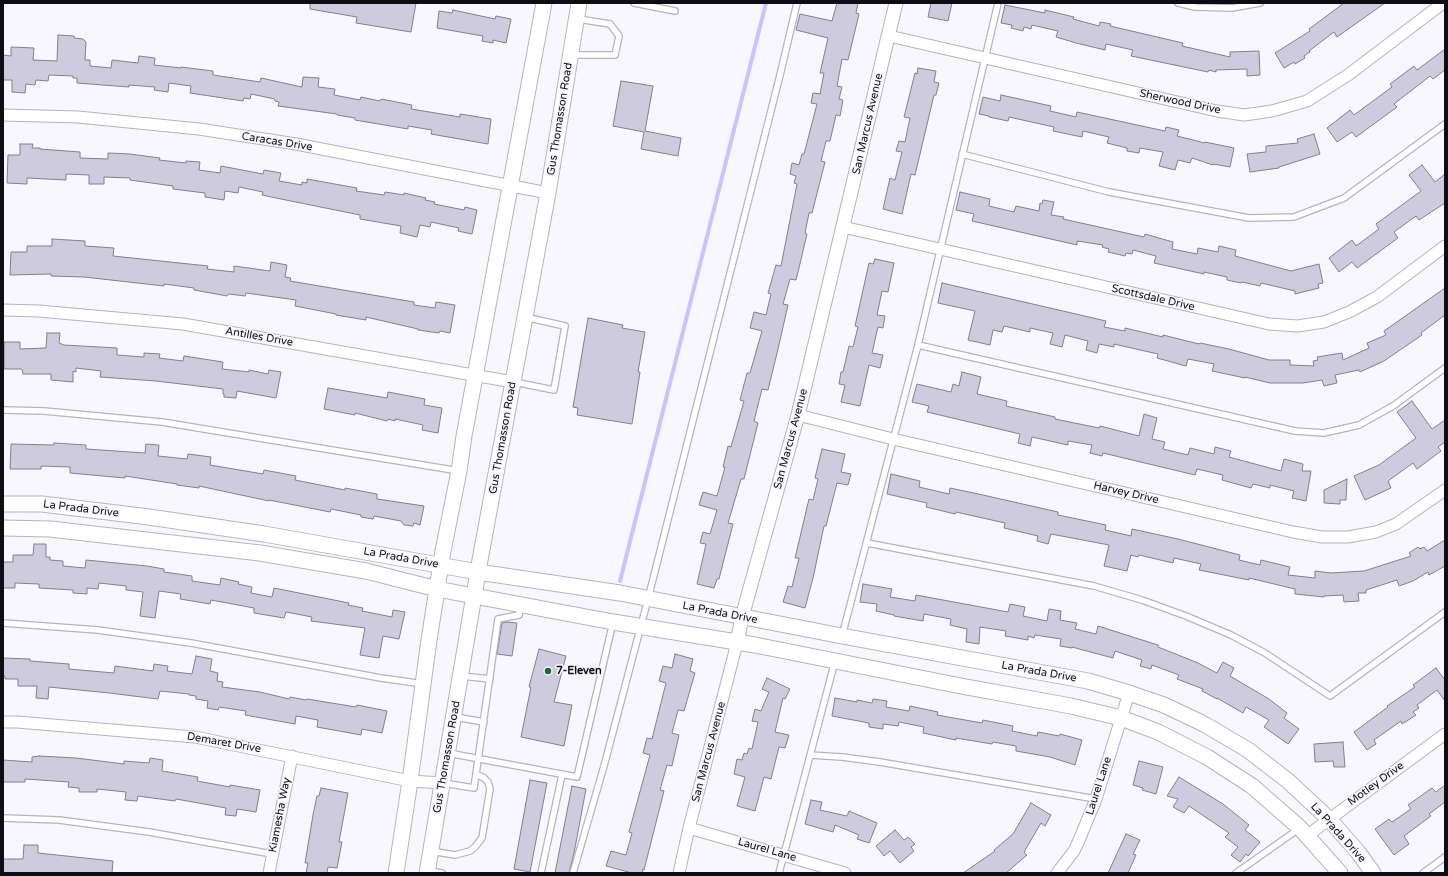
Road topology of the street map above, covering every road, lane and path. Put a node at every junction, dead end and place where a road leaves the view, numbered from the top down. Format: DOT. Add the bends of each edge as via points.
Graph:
graph roads {
  1 [pos="544,3"];
  2 [pos="579,3"];
  3 [pos="634,3"];
  4 [pos="797,3"];
  5 [pos="896,3"];
  6 [pos="998,3"];
  7 [pos="1178,3"];
  8 [pos="1260,3"];
  9 [pos="1443,3"];
  10 [pos="675,11"];
  11 [pos="575,19"];
  12 [pos="889,36"];
  13 [pos="570,55"];
  14 [pos="985,58"];
  15 [pos="3,115"];
  16 [pos="1445,124"];
  17 [pos="962,154"];
  18 [pos="510,186"];
  19 [pos="548,193"];
  20 [pos="843,227"];
  21 [pos="1445,246"];
  22 [pos="939,250"];
  23 [pos="3,310"];
  24 [pos="525,317"];
  25 [pos="918,345"];
  26 [pos="1445,368"];
  27 [pos="475,376"];
  28 [pos="513,382"];
  29 [pos="3,410"];
  30 [pos="798,415"];
  31 [pos="893,439"];
  32 [pos="459,471"];
  33 [pos="1445,490"];
  34 [pos="3,504"];
  35 [pos="3,528"];
  36 [pos="247,532"];
  37 [pos="867,543"];
  38 [pos="244,551"];
  39 [pos="441,565"];
  40 [pos="478,572"];
  41 [pos="437,589"];
  42 [pos="475,596"];
  43 [pos="648,599"];
  44 [pos="521,604"];
  45 [pos="1445,612"];
  46 [pos="742,617"];
  47 [pos="613,622"];
  48 [pos="3,623"];
  49 [pos="641,627"];
  50 [pos="842,636"];
  51 [pos="737,643"];
  52 [pos="835,661"];
  53 [pos="461,676"];
  54 [pos="490,679"];
  55 [pos="423,684"];
  56 [pos="1129,692"];
  57 [pos="454,717"];
  58 [pos="1121,718"];
  59 [pos="3,722"];
  60 [pos="484,722"];
  61 [pos="1445,734"];
  62 [pos="448,753"];
  63 [pos="810,755"];
  64 [pos="292,756"];
  65 [pos="478,759"];
  66 [pos="476,774"];
  67 [pos="562,775"];
  68 [pos="410,781"];
  69 [pos="443,783"];
  70 [pos="1096,799"];
  71 [pos="3,818"];
  72 [pos="1329,819"];
  73 [pos="689,828"];
  74 [pos="1304,831"];
  75 [pos="431,851"];
  76 [pos="272,854"];
  77 [pos="784,855"];
  78 [pos="1445,857"];
  79 [pos="432,872"];
  80 [pos="269,873"];
  81 [pos="396,873"];
  82 [pos="541,873"];
  83 [pos="573,873"];
  84 [pos="679,873"];
  85 [pos="779,873"];
  86 [pos="845,873"];
  87 [pos="1056,873"];
  88 [pos="1236,873"];
  89 [pos="1340,873"];
  90 [pos="1374,873"];
  91 [pos="1423,873"];
  1 -- 18 [label="main road"];
  2 -- 11 [label="main road, Gus Thomasson Road"];
  3 -- 10 [label="lane"];
  4 -- 43 [label="lane"];
  5 -- 12 [label="street, San Marcus Avenue"];
  6 -- 14 [label="lane"];
  7 -- 8 [label="lane" via="1195,7 1232,8"];
  9 -- 14 [label="street, Sherwood Drive" via="1348,76 1307,101 1272,112 1244,115 1217,110"];
  11 -- 13 [label="main road, Gus Thomasson Road"];
  11 -- 13 [label="lane" via="610,24 619,36 614,55"];
  12 -- 14 [label="street, Sherwood Drive"];
  12 -- 20 [label="street, San Marcus Avenue"];
  13 -- 19 [label="main road, Gus Thomasson Road"];
  14 -- 17 [label="lane"];
  15 -- 18 [label="street, Caracas Drive" via="78,117 199,129 296,144"];
  16 -- 17 [label="lane" via="1344,198 1294,217 1248,218 1117,194"];
  17 -- 22 [label="lane"];
  18 -- 19 [label="street, Caracas Drive"];
  18 -- 27 [label="main road"];
  19 -- 24 [label="main road, Gus Thomasson Road"];
  20 -- 22 [label="street, Scottsdale Drive"];
  20 -- 30 [label="street, San Marcus Avenue"];
  21 -- 22 [label="street, Scottsdale Drive" via="1377,297 1324,322 1298,326 1269,324"];
  22 -- 25 [label="lane"];
  23 -- 27 [label="street, Antilles Drive" via="183,324"];
  24 -- 28 [label="main road, Gus Thomasson Road"];
  24 -- 28 [label="lane" via="565,326 554,390"];
  25 -- 26 [label="lane" via="1295,431 1324,433 1359,425 1393,406"];
  25 -- 31 [label="lane"];
  27 -- 28 [label="street, Antilles Drive"];
  27 -- 32 [label="main road"];
  28 -- 40 [label="main road, Gus Thomasson Road"];
  29 -- 32 [label="lane" via="44,410 162,422"];
  30 -- 31 [label="street, Harvey Drive"];
  30 -- 46 [label="street, San Marcus Avenue"];
  31 -- 33 [label="street, Harvey Drive" via="1322,537 1348,537 1376,532 1396,524"];
  31 -- 37 [label="lane"];
  32 -- 39 [label="main road"];
  34 -- 36 [label="main road, La Prada Drive" via="42,504"];
  35 -- 38 [label="main road, La Prada Drive" via="50,529"];
  36 -- 38 [label="main road"];
  36 -- 39 [label="main road, La Prada Drive"];
  37 -- 45 [label="lane" via="1094,586 1142,600 1230,635 1265,653 1330,696"];
  37 -- 50 [label="lane"];
  38 -- 41 [label="main road, La Prada Drive" via="366,571"];
  39 -- 40 [label="main road, La Prada Drive"];
  39 -- 41 [label="main road"];
  40 -- 42 [label="main road, Gus Thomasson Road"];
  40 -- 43 [label="main road, La Prada Drive"];
  41 -- 42 [label="main road, La Prada Drive"];
  41 -- 55 [label="main road"];
  42 -- 44 [label="main road, La Prada Drive"];
  42 -- 53 [label="main road, Gus Thomasson Road"];
  43 -- 46 [label="main road, La Prada Drive"];
  43 -- 49 [label="lane"];
  44 -- 47 [label="main road, La Prada Drive"];
  44 -- 54 [label="lane" via="519,615 498,619"];
  46 -- 50 [label="main road, La Prada Drive"];
  46 -- 51 [label="street, San Marcus Avenue"];
  47 -- 49 [label="main road, La Prada Drive"];
  47 -- 67 [label="lane" via="577,777"];
  48 -- 55 [label="lane" via="98,630 192,643"];
  49 -- 51 [label="main road, La Prada Drive"];
  49 -- 83 [label="lane"];
  50 -- 56 [label="main road, La Prada Drive" via="1088,681"];
  51 -- 52 [label="main road, La Prada Drive"];
  51 -- 73 [label="street, San Marcus Avenue"];
  52 -- 58 [label="main road, La Prada Drive"];
  52 -- 63 [label="lane"];
  53 -- 54 [label="lane"];
  53 -- 57 [label="main road, Gus Thomasson Road"];
  54 -- 60 [label="lane"];
  55 -- 68 [label="main road"];
  56 -- 58 [label="street, Laurel Lane"];
  56 -- 72 [label="main road, La Prada Drive" via="1204,724 1248,750"];
  57 -- 60 [label="lane"];
  57 -- 62 [label="main road, Gus Thomasson Road"];
  58 -- 70 [label="street, Laurel Lane"];
  58 -- 74 [label="main road, La Prada Drive" via="1158,732 1207,757 1252,786"];
  59 -- 64 [label="street, Demaret Drive" via="195,737"];
  60 -- 65 [label="lane"];
  61 -- 72 [label="street, Motley Drive"];
  62 -- 65 [label="lane"];
  62 -- 69 [label="main road, Gus Thomasson Road"];
  63 -- 70 [label="lane" via="880,762"];
  63 -- 77 [label="lane"];
  64 -- 68 [label="street, Demaret Drive"];
  64 -- 76 [label="street, Kiamesha Way"];
  65 -- 66 [label="lane"];
  65 -- 67 [label="lane"];
  66 -- 69 [label="lane" via="474,788"];
  66 -- 75 [label="lane" via="488,782 490,789 482,838 470,851 455,855"];
  67 -- 82 [label="lane"];
  68 -- 69 [label="street, Demaret Drive"];
  68 -- 81 [label="main road"];
  69 -- 75 [label="main road, Gus Thomasson Road"];
  70 -- 87 [label="street, Laurel Lane" via="1074,851"];
  71 -- 76 [label="lane" via="59,820 149,832"];
  72 -- 74 [label="street, Motley Drive"];
  72 -- 90 [label="main road, La Prada Drive"];
  73 -- 77 [label="street, Laurel Lane"];
  73 -- 84 [label="street, San Marcus Avenue"];
  74 -- 88 [label="lane"];
  74 -- 89 [label="main road, La Prada Drive"];
  75 -- 79 [label="main road, Gus Thomasson Road"];
  76 -- 80 [label="street, Kiamesha Way"];
  77 -- 85 [label="lane"];
  77 -- 86 [label="street, Laurel Lane"];
  78 -- 91 [label="lane"];
}
